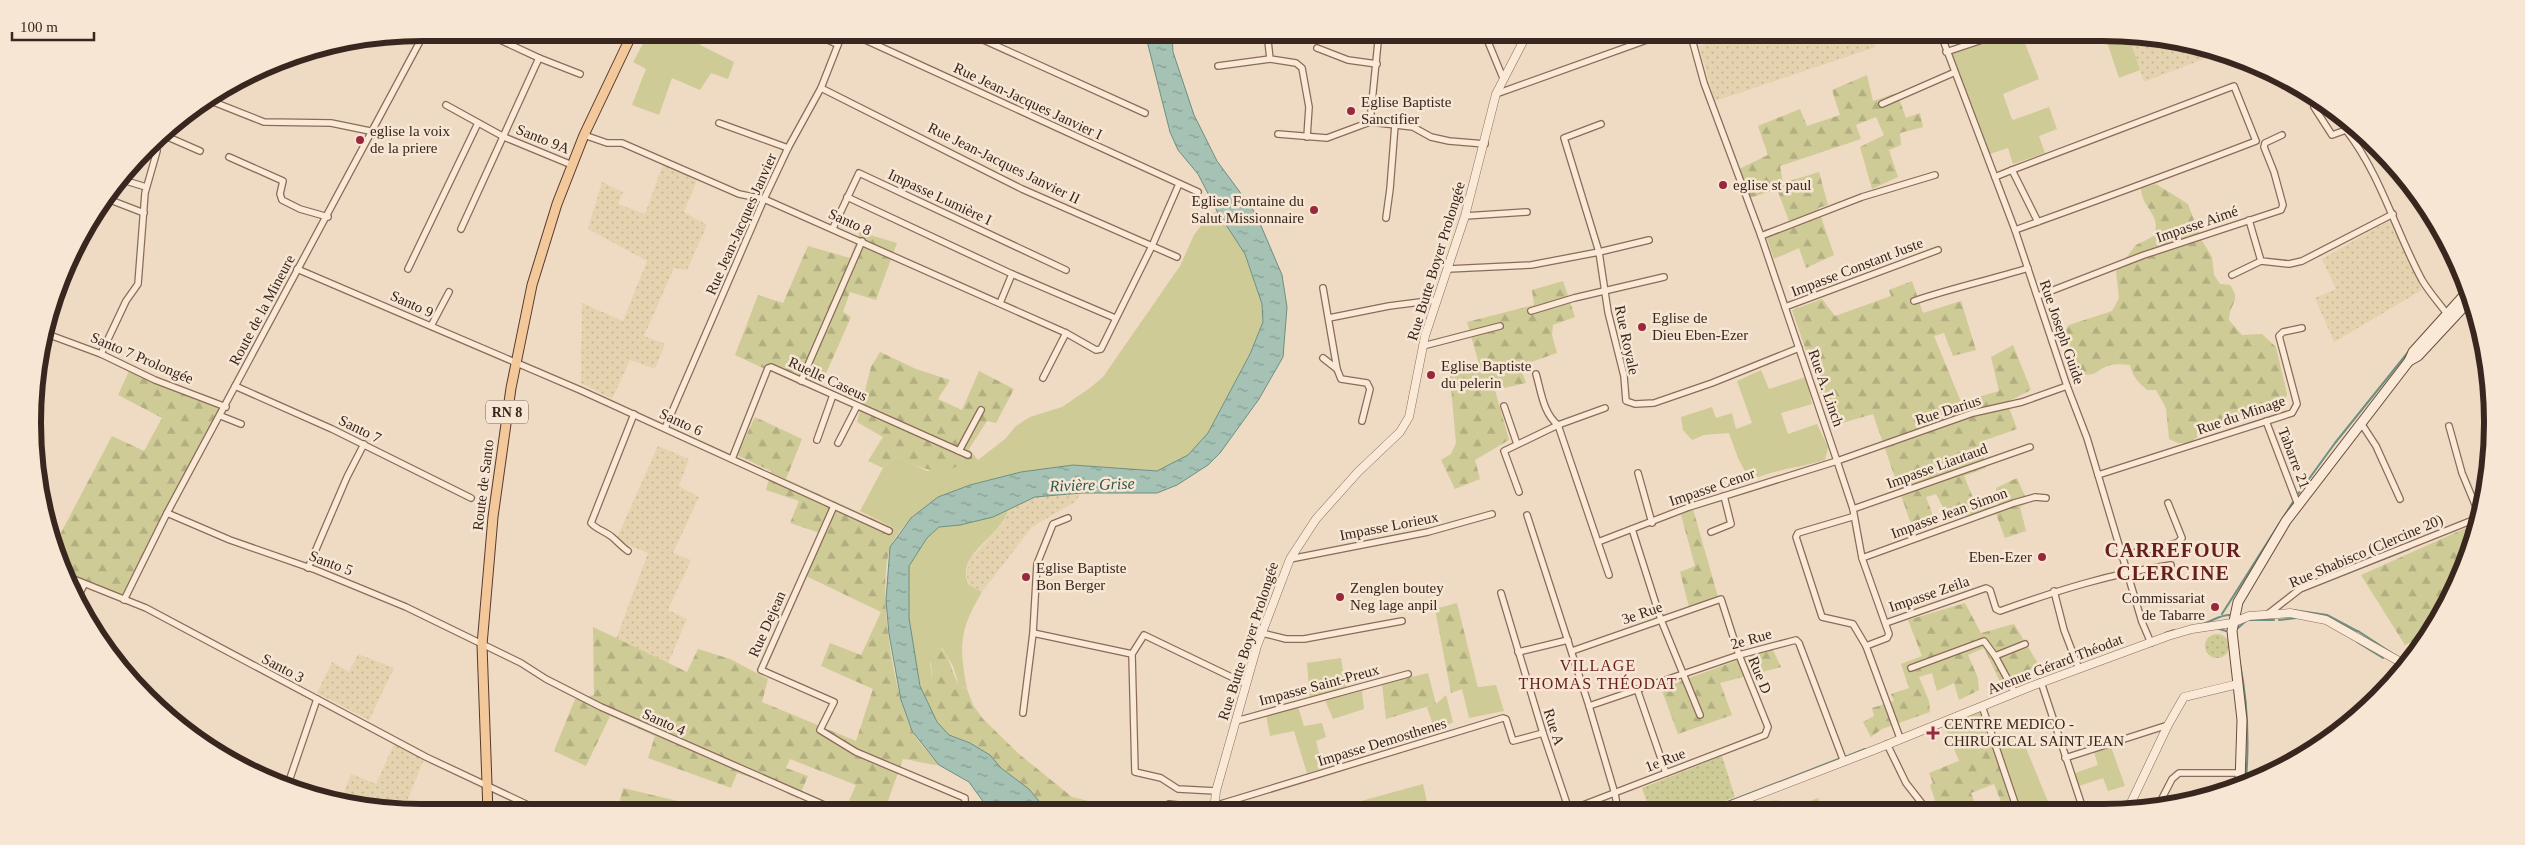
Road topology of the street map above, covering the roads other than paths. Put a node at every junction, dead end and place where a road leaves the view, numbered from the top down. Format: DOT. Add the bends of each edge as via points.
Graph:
graph roads {
  1 [pos="420,41"];
  2 [pos="502,41"];
  3 [pos="629,41"];
  4 [pos="830,41"];
  5 [pos="838,41"];
  6 [pos="868,41"];
  7 [pos="986,41"];
  8 [pos="1268,41"];
  9 [pos="1378,41"];
  10 [pos="1488,41"];
  11 [pos="1523,41"];
  12 [pos="1644,41"];
  13 [pos="1692,41"];
  14 [pos="1943,41"];
  15 [pos="1979,41"];
  16 [pos="837,44"];
  17 [pos="1317,48"];
  18 [pos="1946,52"];
  19 [pos="539,58"];
  20 [pos="1270,59"];
  21 [pos="1377,64"];
  22 [pos="1218,66"];
  23 [pos="1953,73"];
  24 [pos="580,74"];
  25 [pos="1503,78"];
  26 [pos="821,88"];
  27 [pos="1496,94"];
  28 [pos="216,103"];
  29 [pos="1882,104"];
  30 [pos="446,105"];
  31 [pos="2314,107"];
  32 [pos="1145,113"];
  33 [pos="1370,122"];
  34 [pos="478,123"];
  35 [pos="719,123"];
  36 [pos="1601,124"];
  37 [pos="1395,125"];
  38 [pos="2347,130"];
  39 [pos="2347,130"];
  40 [pos="370,131"];
  41 [pos="1278,134"];
  42 [pos="584,135"];
  43 [pos="2282,135"];
  44 [pos="504,137"];
  45 [pos="1307,137"];
  46 [pos="169,138"];
  47 [pos="1485,144"];
  48 [pos="788,148"];
  49 [pos="156,150"];
  50 [pos="200,151"];
  51 [pos="229,157"];
  52 [pos="572,165"];
  53 [pos="2012,170"];
  54 [pos="1935,174"];
  55 [pos="1994,177"];
  56 [pos="127,181"];
  57 [pos="1179,184"];
  58 [pos="146,187"];
  59 [pos="1198,192"];
  60 [pos="847,197"];
  61 [pos="764,198"];
  62 [pos="113,201"];
  63 [pos="1527,212"];
  64 [pos="144,213"];
  65 [pos="2393,214"];
  66 [pos="1465,216"];
  67 [pos="328,217"];
  68 [pos="1386,218"];
  69 [pos="2249,220"];
  70 [pos="2038,222"];
  71 [pos="833,228"];
  72 [pos="461,229"];
  73 [pos="2015,230"];
  74 [pos="1761,236"];
  75 [pos="1649,240"];
  76 [pos="862,241"];
  77 [pos="1152,246"];
  78 [pos="1938,250"];
  79 [pos="1599,252"];
  80 [pos="1177,257"];
  81 [pos="2261,261"];
  82 [pos="2028,268"];
  83 [pos="408,269"];
  84 [pos="1448,269"];
  85 [pos="297,270"];
  86 [pos="1066,270"];
  87 [pos="1012,274"];
  88 [pos="2232,274"];
  89 [pos="1664,277"];
  90 [pos="1323,288"];
  91 [pos="1605,290"];
  92 [pos="449,292"];
  93 [pos="2038,296"];
  94 [pos="2463,297"];
  95 [pos="1436,300"];
  96 [pos="1914,301"];
  97 [pos="1000,304"];
  98 [pos="2465,305"];
  99 [pos="1785,307"];
  100 [pos="1531,310"];
  101 [pos="2447,314"];
  102 [pos="1115,318"];
  103 [pos="1329,318"];
  104 [pos="431,326"];
  105 [pos="1500,326"];
  106 [pos="2302,328"];
  107 [pos="1066,333"];
  108 [pos="52,336"];
  109 [pos="1423,346"];
  110 [pos="1799,348"];
  111 [pos="101,354"];
  112 [pos="1323,358"];
  113 [pos="2410,361"];
  114 [pos="515,363"];
  115 [pos="1337,368"];
  116 [pos="1536,374"];
  117 [pos="1043,378"];
  118 [pos="801,381"];
  119 [pos="235,386"];
  120 [pos="2067,386"];
  121 [pos="834,396"];
  122 [pos="857,406"];
  123 [pos="1504,406"];
  124 [pos="226,407"];
  125 [pos="1604,408"];
  126 [pos="981,410"];
  127 [pos="634,414"];
  128 [pos="221,416"];
  129 [pos="1362,421"];
  130 [pos="2266,421"];
  131 [pos="2361,423"];
  132 [pos="241,424"];
  133 [pos="1558,425"];
  134 [pos="2449,426"];
  135 [pos="666,428"];
  136 [pos="816,440"];
  137 [pos="838,443"];
  138 [pos="364,444"];
  139 [pos="1517,444"];
  140 [pos="2030,446"];
  141 [pos="959,451"];
  142 [pos="968,455"];
  143 [pos="732,459"];
  144 [pos="1837,461"];
  145 [pos="1638,473"];
  146 [pos="2098,476"];
  147 [pos="1519,492"];
  148 [pos="1724,496"];
  149 [pos="471,498"];
  150 [pos="2046,498"];
  151 [pos="2400,499"];
  152 [pos="2168,503"];
  153 [pos="2475,503"];
  154 [pos="2298,505"];
  155 [pos="834,506"];
  156 [pos="1853,510"];
  157 [pos="168,513"];
  158 [pos="1492,514"];
  159 [pos="1527,515"];
  160 [pos="1852,517"];
  161 [pos="1068,518"];
  162 [pos="2471,521"];
  163 [pos="1652,523"];
  164 [pos="1632,529"];
  165 [pos="889,531"];
  166 [pos="1711,532"];
  167 [pos="1598,542"];
  168 [pos="628,551"];
  169 [pos="2121,556"];
  170 [pos="1862,558"];
  171 [pos="1290,559"];
  172 [pos="2171,565"];
  173 [pos="308,568"];
  174 [pos="2125,571"];
  175 [pos="1609,575"];
  176 [pos="76,581"];
  177 [pos="84,585"];
  178 [pos="81,591"];
  179 [pos="2054,591"];
  180 [pos="1501,593"];
  181 [pos="1722,599"];
  182 [pos="124,600"];
  183 [pos="2268,614"];
  184 [pos="1661,620"];
  185 [pos="1402,621"];
  186 [pos="1886,623"];
  187 [pos="2232,623"];
  188 [pos="1033,633"];
  189 [pos="1262,633"];
  190 [pos="1568,640"];
  191 [pos="2152,642"];
  192 [pos="2025,644"];
  193 [pos="482,645"];
  194 [pos="1866,646"];
  195 [pos="1572,651"];
  196 [pos="1518,652"];
  197 [pos="1132,654"];
  198 [pos="1739,655"];
  199 [pos="1995,656"];
  200 [pos="2400,661"];
  201 [pos="2078,666"];
  202 [pos="1911,668"];
  203 [pos="1685,673"];
  204 [pos="1408,674"];
  205 [pos="2041,682"];
  206 [pos="1246,684"];
  207 [pos="2238,684"];
  208 [pos="1637,689"];
  209 [pos="2015,693"];
  210 [pos="317,700"];
  211 [pos="1589,706"];
  212 [pos="1982,706"];
  213 [pos="1023,713"];
  214 [pos="1700,715"];
  215 [pos="1236,721"];
  216 [pos="2168,725"];
  217 [pos="1767,732"];
  218 [pos="1543,733"];
  219 [pos="1899,737"];
  220 [pos="1887,744"];
  221 [pos="2066,758"];
  222 [pos="1844,762"];
  223 [pos="1666,773"];
  224 [pos="2241,773"];
  225 [pos="2241,778"];
  226 [pos="289,780"];
  227 [pos="487,787"];
  228 [pos="1216,791"];
  229 [pos="1615,794"];
  230 [pos="2162,798"];
  231 [pos="2131,803"];
  232 [pos="488,804"];
  233 [pos="525,804"];
  234 [pos="822,804"];
  235 [pos="965,804"];
  236 [pos="1215,804"];
  237 [pos="1230,804"];
  238 [pos="1568,804"];
  239 [pos="1587,804"];
  240 [pos="1617,804"];
  241 [pos="1735,804"];
  242 [pos="1922,804"];
  243 [pos="2015,804"];
  244 [pos="2081,804"];
  1 -- 40 [label="street, Route de la Mineure"];
  2 -- 19 [label="street"];
  3 -- 42 [label="main road, Route de Santo / RN 8"];
  4 -- 16 [label="street"];
  5 -- 16 [label="street, Rue Jean-Jacques Janvier"];
  6 -- 57 [label="street, Rue Jean-Jacques Janvier I"];
  7 -- 32 [label="street"];
  8 -- 20 [label="street"];
  9 -- 21 [label="street"];
  10 -- 25 [label="street"];
  11 -- 25 [label="street, Rue Butte Boyer Prolongée"];
  12 -- 27 [label="street"];
  13 -- 74 [label="street, Rue A. Linch" via="1704,83"];
  14 -- 18 [label="street, Rue Joseph Guide"];
  15 -- 18 [label="street"];
  16 -- 26 [label="street, Rue Jean-Jacques Janvier"];
  17 -- 21 [label="street" via="1348,60"];
  18 -- 23 [label="street, Rue Joseph Guide"];
  19 -- 24 [label="street"];
  19 -- 44 [label="street"];
  20 -- 22 [label="street"];
  20 -- 45 [label="street" via="1296,63 1302,68 1309,107"];
  21 -- 33 [label="street"];
  23 -- 29 [label="street"];
  23 -- 55 [label="street, Rue Joseph Guide"];
  25 -- 27 [label="street, Rue Butte Boyer Prolongée"];
  26 -- 48 [label="street, Rue Jean-Jacques Janvier"];
  26 -- 77 [label="street, Rue Jean-Jacques Janvier II" via="1022,189"];
  27 -- 47 [label="street, Rue Butte Boyer Prolongée"];
  28 -- 40 [label="street" via="264,122 331,123"];
  30 -- 34 [label="street, Santo 9A"];
  31 -- 39 [label="street" via="2332,135"];
  33 -- 37 [label="street"];
  33 -- 45 [label="street" via="1327,138"];
  34 -- 44 [label="street, Santo 9A"];
  34 -- 83 [label="street"];
  35 -- 48 [label="street"];
  36 -- 79 [label="street, Rue Royale" via="1564,138"];
  37 -- 47 [label="street" via="1413,127 1431,137 1449,141"];
  37 -- 68 [label="street"];
  38 -- 65 [label="street" via="2372,170"];
  40 -- 67 [label="street, Route de la Mineure"];
  41 -- 45 [label="street"];
  42 -- 52 [label="main road, Route de Santo / RN 8"];
  42 -- 61 [label="street, Santo 8" via="607,143 622,142 739,194"];
  43 -- 69 [label="street, Impasse Aimé" via="2265,143 2264,147 2274,172 2282,208"];
  44 -- 52 [label="street, Santo 9A"];
  44 -- 72 [label="street"];
  46 -- 50 [label="street"];
  47 -- 66 [label="street, Rue Butte Boyer Prolongée"];
  48 -- 61 [label="street, Rue Jean-Jacques Janvier"];
  49 -- 58 [label="street"];
  51 -- 67 [label="street" via="283,181 282,200"];
  52 -- 114 [label="main road, Route de Santo / RN 8" via="538,265"];
  53 -- 55 [label="street"];
  53 -- 70 [label="street"];
  53 -- 70 [label="street" via="2234,86 2256,141"];
  54 -- 74 [label="street" via="1862,197"];
  55 -- 73 [label="street, Rue Joseph Guide"];
  56 -- 58 [label="street"];
  57 -- 59 [label="street, Rue Jean-Jacques Janvier I"];
  57 -- 77 [label="street"];
  58 -- 64 [label="street"];
  60 -- 71 [label="street, Impasse Lumière I"];
  60 -- 86 [label="street, Impasse Lumière I" via="859,173"];
  60 -- 87 [label="street"];
  61 -- 71 [label="street, Santo 8"];
  61 -- 135 [label="street, Rue Jean-Jacques Janvier"];
  62 -- 64 [label="street"];
  63 -- 66 [label="street"];
  64 -- 111 [label="street" via="138,284 126,301"];
  65 -- 81 [label="street" via="2302,261 2289,264"];
  65 -- 101 [label="street" via="2422,280"];
  66 -- 84 [label="street, Rue Butte Boyer Prolongée"];
  67 -- 85 [label="street, Route de la Mineure"];
  69 -- 81 [label="street"];
  69 -- 93 [label="street, Impasse Aimé"];
  70 -- 73 [label="street"];
  71 -- 76 [label="street, Santo 8"];
  73 -- 82 [label="street, Rue Joseph Guide"];
  74 -- 99 [label="street, Rue A. Linch"];
  75 -- 79 [label="street"];
  76 -- 97 [label="street, Santo 8"];
  76 -- 118 [label="street"];
  77 -- 80 [label="street, Rue Jean-Jacques Janvier II"];
  77 -- 102 [label="street"];
  78 -- 99 [label="street, Impasse Constant Juste"];
  79 -- 84 [label="street" via="1531,265"];
  79 -- 91 [label="street, Rue Royale"];
  81 -- 88 [label="street"];
  82 -- 93 [label="street, Rue Joseph Guide"];
  82 -- 96 [label="street"];
  84 -- 95 [label="street, Rue Butte Boyer Prolongée"];
  85 -- 104 [label="street, Santo 9"];
  85 -- 119 [label="street, Route de la Mineure"];
  87 -- 97 [label="street"];
  87 -- 102 [label="street"];
  89 -- 91 [label="street"];
  90 -- 103 [label="street"];
  91 -- 100 [label="street"];
  91 -- 110 [label="street, Rue Royale" via="1624,376 1626,401 1635,404 1654,403 1712,384"];
  92 -- 104 [label="street"];
  93 -- 120 [label="street, Rue Joseph Guide"];
  94 -- 101 [label="main road"];
  95 -- 103 [label="street"];
  95 -- 109 [label="street, Rue Butte Boyer Prolongée"];
  97 -- 107 [label="street, Santo 8"];
  98 -- 113 [label="main road"];
  99 -- 110 [label="street, Rue A. Linch"];
  101 -- 113 [label="main road" via="2413,352"];
  102 -- 107 [label="street, Santo 8" via="1099,350"];
  103 -- 115 [label="street"];
  104 -- 114 [label="street, Santo 9"];
  105 -- 109 [label="street"];
  106 -- 130 [label="street, Rue du Minage" via="2279,336 2296,409"];
  107 -- 117 [label="street"];
  108 -- 111 [label="street, Santo 7 Prolongée"];
  109 -- 171 [label="street, Rue Butte Boyer Prolongée" via="1412,407 1405,425 1321,513"];
  110 -- 144 [label="street, Rue A. Linch"];
  111 -- 124 [label="street, Santo 7 Prolongée" via="155,380"];
  112 -- 115 [label="street"];
  113 -- 131 [label="main road"];
  114 -- 127 [label="street, Santo 6"];
  114 -- 193 [label="main road, Route de Santo / RN 8" via="493,516"];
  115 -- 129 [label="street" via="1341,379 1367,382 1370,389"];
  116 -- 133 [label="street" via="1546,410"];
  118 -- 121 [label="street, Ruelle Caseus"];
  118 -- 143 [label="street, Ruelle Caseus" via="768,368"];
  119 -- 124 [label="street, Route de la Mineure"];
  119 -- 138 [label="street, Santo 7"];
  120 -- 144 [label="street, Rue Darius" via="2022,402 1973,413"];
  120 -- 146 [label="street, Rue Joseph Guide"];
  121 -- 122 [label="street, Ruelle Caseus"];
  121 -- 136 [label="street"];
  122 -- 137 [label="street"];
  122 -- 141 [label="street, Ruelle Caseus"];
  123 -- 139 [label="street"];
  124 -- 128 [label="street, Route de la Mineure"];
  125 -- 133 [label="street"];
  126 -- 141 [label="street"];
  127 -- 135 [label="street, Santo 6"];
  127 -- 168 [label="street" via="590,523"];
  128 -- 132 [label="street"];
  128 -- 157 [label="street, Route de la Mineure"];
  130 -- 146 [label="street, Rue du Minage"];
  130 -- 154 [label="street, Tabarre 21"];
  131 -- 151 [label="street" via="2376,446"];
  131 -- 154 [label="main road"];
  133 -- 139 [label="street"];
  133 -- 167 [label="street"];
  134 -- 153 [label="street"];
  135 -- 143 [label="street, Santo 6"];
  138 -- 149 [label="street, Santo 7"];
  138 -- 173 [label="street"];
  139 -- 147 [label="street" via="1506,449 1504,454"];
  140 -- 156 [label="street, Impasse Liautaud"];
  141 -- 142 [label="street, Ruelle Caseus"];
  143 -- 155 [label="street, Santo 6"];
  144 -- 148 [label="street, Impasse Cenor"];
  144 -- 156 [label="street, Rue A. Linch"];
  145 -- 163 [label="street"];
  146 -- 169 [label="street, Rue Joseph Guide"];
  148 -- 163 [label="street, Impasse Cenor"];
  148 -- 166 [label="street" via="1731,524"];
  150 -- 170 [label="street, Impasse Jean Simon" via="2035,497 2014,503"];
  152 -- 169 [label="street" via="2182,538 2178,543"];
  154 -- 187 [label="main road" via="2238,602"];
  155 -- 165 [label="street, Santo 6"];
  155 -- 235 [label="street, Rue Dejean" via="760,670 834,702 820,730 886,766 964,798"];
  156 -- 160 [label="street, Rue A. Linch"];
  157 -- 173 [label="street, Santo 5"];
  157 -- 182 [label="street, Route de la Mineure"];
  158 -- 171 [label="street, Impasse Lorieux" via="1428,532"];
  159 -- 190 [label="street"];
  160 -- 170 [label="street, Rue A. Linch"];
  160 -- 194 [label="street" via="1798,533 1796,537 1822,617 1853,624"];
  161 -- 188 [label="street" via="1053,524 1040,554"];
  162 -- 183 [label="street, Rue Shabisco (Clercine 20)" via="2300,589"];
  163 -- 164 [label="street, Impasse Cenor"];
  164 -- 167 [label="street, Impasse Cenor"];
  164 -- 184 [label="street"];
  167 -- 175 [label="street"];
  169 -- 174 [label="street, Rue Joseph Guide"];
  170 -- 186 [label="street, Rue A. Linch"];
  171 -- 189 [label="street, Rue Butte Boyer Prolongée"];
  172 -- 174 [label="street"];
  173 -- 193 [label="street, Santo 5" via="406,607"];
  174 -- 179 [label="street"];
  174 -- 191 [label="street, Rue Joseph Guide"];
  176 -- 177 [label="street, Santo 3"];
  177 -- 178 [label="street"];
  177 -- 182 [label="street, Santo 3"];
  179 -- 186 [label="street, Impasse Zeila" via="2000,611 1986,588"];
  179 -- 201 [label="street"];
  180 -- 196 [label="street, Rue A"];
  181 -- 184 [label="street, 3e Rue"];
  181 -- 198 [label="street, Rue D"];
  182 -- 210 [label="street, Santo 3" via="179,625"];
  183 -- 187 [label="street, Avenue Gérard Théodat" via="2249,616"];
  183 -- 200 [label="street, Avenue Gérard Théodat" via="2304,614 2326,620"];
  184 -- 195 [label="street, 3e Rue"];
  184 -- 203 [label="street"];
  185 -- 189 [label="street" via="1304,639 1286,639"];
  186 -- 194 [label="street" via="1889,636"];
  187 -- 191 [label="street, Avenue Gérard Théodat" via="2192,629"];
  187 -- 207 [label="main road"];
  188 -- 197 [label="street"];
  188 -- 213 [label="street"];
  189 -- 206 [label="street, Rue Butte Boyer Prolongée"];
  190 -- 195 [label="street"];
  190 -- 196 [label="street"];
  191 -- 201 [label="street, Avenue Gérard Théodat"];
  192 -- 199 [label="street"];
  193 -- 227 [label="main road, Route de Santo / RN 8"];
  193 -- 234 [label="street, Santo 4" via="602,707"];
  194 -- 219 [label="street"];
  195 -- 211 [label="street"];
  196 -- 218 [label="street, Rue A"];
  197 -- 206 [label="street" via="1144,635"];
  197 -- 228 [label="street" via="1136,773 1161,778 1178,789"];
  198 -- 203 [label="street, 2e Rue"];
  198 -- 217 [label="street, Rue D"];
  198 -- 222 [label="street, 2e Rue" via="1790,640 1799,642"];
  199 -- 202 [label="street" via="1982,640"];
  199 -- 209 [label="street"];
  201 -- 205 [label="street, Avenue Gérard Théodat"];
  203 -- 208 [label="street, 2e Rue"];
  203 -- 214 [label="street"];
  204 -- 215 [label="street, Impasse Saint-Preux"];
  205 -- 209 [label="street, Avenue Gérard Théodat"];
  205 -- 221 [label="street"];
  206 -- 215 [label="street, Rue Butte Boyer Prolongée"];
  207 -- 216 [label="street" via="2184,697"];
  207 -- 224 [label="main road" via="2242,720"];
  208 -- 211 [label="street, 2e Rue"];
  208 -- 223 [label="street"];
  209 -- 212 [label="street, Avenue Gérard Théodat"];
  210 -- 226 [label="street"];
  210 -- 227 [label="street, Santo 3"];
  211 -- 229 [label="street"];
  212 -- 219 [label="street, Avenue Gérard Théodat"];
  212 -- 243 [label="street"];
  215 -- 228 [label="street, Rue Butte Boyer Prolongée"];
  216 -- 221 [label="street"];
  216 -- 231 [label="street"];
  217 -- 223 [label="street, 1e Rue"];
  218 -- 237 [label="street, Impasse Demosthenes" via="1513,741 1503,718"];
  218 -- 238 [label="street, Rue A"];
  219 -- 220 [label="street, Avenue Gérard Théodat"];
  220 -- 222 [label="street, Avenue Gérard Théodat"];
  220 -- 242 [label="street" via="1906,783"];
  221 -- 244 [label="street"];
  222 -- 241 [label="street, Avenue Gérard Théodat"];
  223 -- 229 [label="street, 1e Rue"];
  224 -- 225 [label="main road"];
  224 -- 230 [label="street" via="2179,773"];
  227 -- 232 [label="main road, Route de Santo / RN 8"];
  227 -- 233 [label="street, Santo 3"];
  228 -- 236 [label="street, Rue Butte Boyer Prolongée"];
  229 -- 239 [label="street, 1e Rue"];
  229 -- 240 [label="street"];
}
